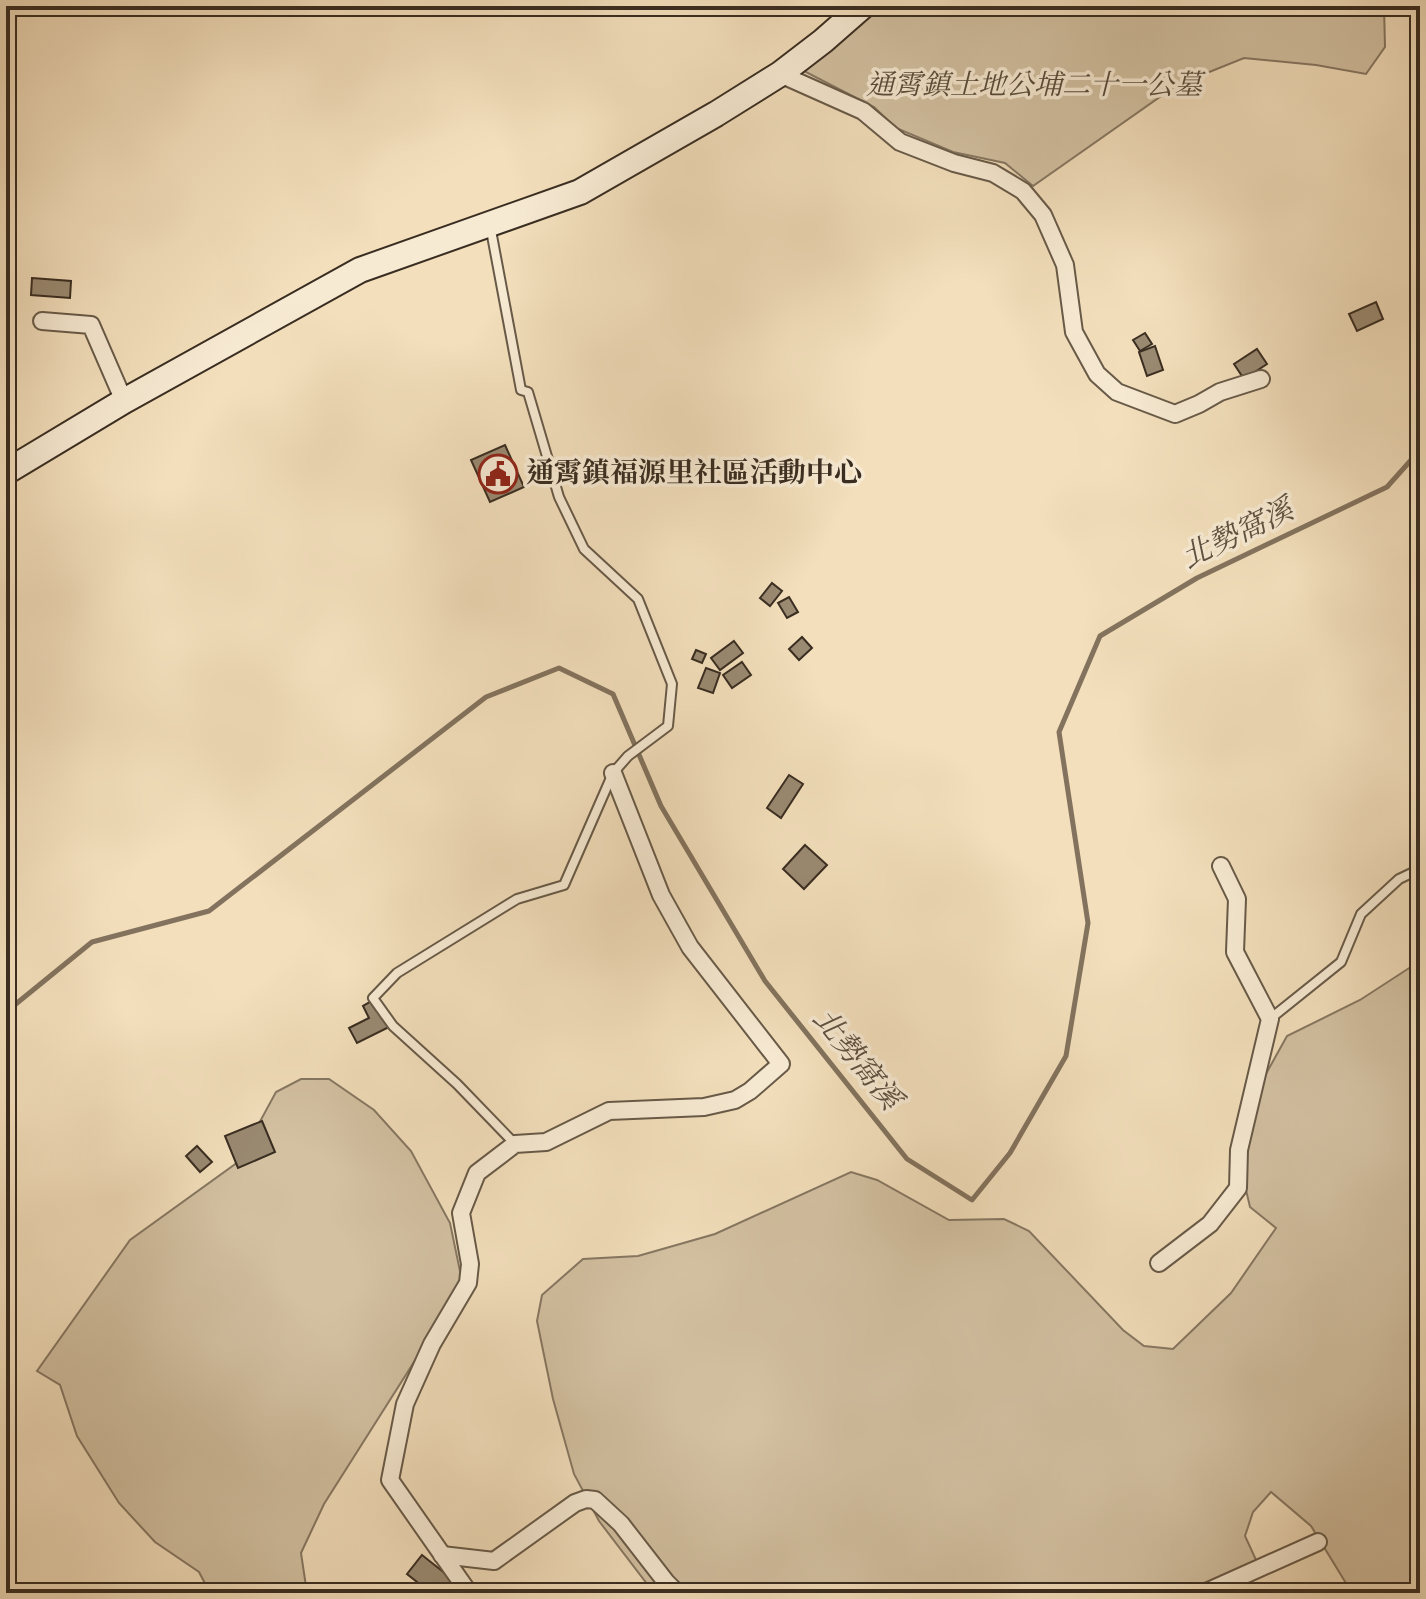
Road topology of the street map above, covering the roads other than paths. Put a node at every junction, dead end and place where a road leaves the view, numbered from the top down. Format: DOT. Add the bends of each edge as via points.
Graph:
graph roads {
  1 [pos="863,6"];
  2 [pos="780,74"];
  3 [pos="490,224"];
  4 [pos="42,321"];
  5 [pos="1261,379"];
  6 [pos="124,401"];
  7 [pos="6,472"];
  8 [pos="613,773"];
  9 [pos="1221,866"];
  10 [pos="1420,869"];
  11 [pos="1270,1019"];
  12 [pos="515,1144"];
  13 [pos="1159,1263"];
  14 [pos="1318,1542"];
  15 [pos="442,1555"];
  16 [pos="469,1593"];
  17 [pos="677,1593"];
  18 [pos="1204,1593"];
  1 -- 2 [label="street"];
  2 -- 3 [label="street" via="580,192"];
  2 -- 5 [label="street" via="863,111 900,142 993,173 1023,191 1043,215 1065,265 1074,332 1097,374 1117,392 1175,414"];
  3 -- 6 [label="street" via="360,270"];
  3 -- 8 [label="lane" via="521,390 528,392 559,497 584,549 638,599 672,684 668,726"];
  4 -- 6 [label="street" via="91,325"];
  6 -- 7 [label="street"];
  8 -- 12 [label="lane" via="564,885 517,899 397,973 373,998 393,1026"];
  8 -- 12 [label="street" via="661,895 690,947 781,1064 735,1100 704,1107 609,1111 546,1142"];
  9 -- 11 [label="street" via="1237,899 1235,952"];
  10 -- 11 [label="lane" via="1399,879 1361,914 1341,962"];
  11 -- 13 [label="street" via="1239,1150 1238,1188 1210,1224"];
  12 -- 15 [label="street" via="477,1173 461,1213 468,1283 405,1404 390,1480"];
  14 -- 18 [label="street"];
  15 -- 16 [label="street"];
  15 -- 17 [label="street" via="494,1561 575,1503 595,1500"];
}
